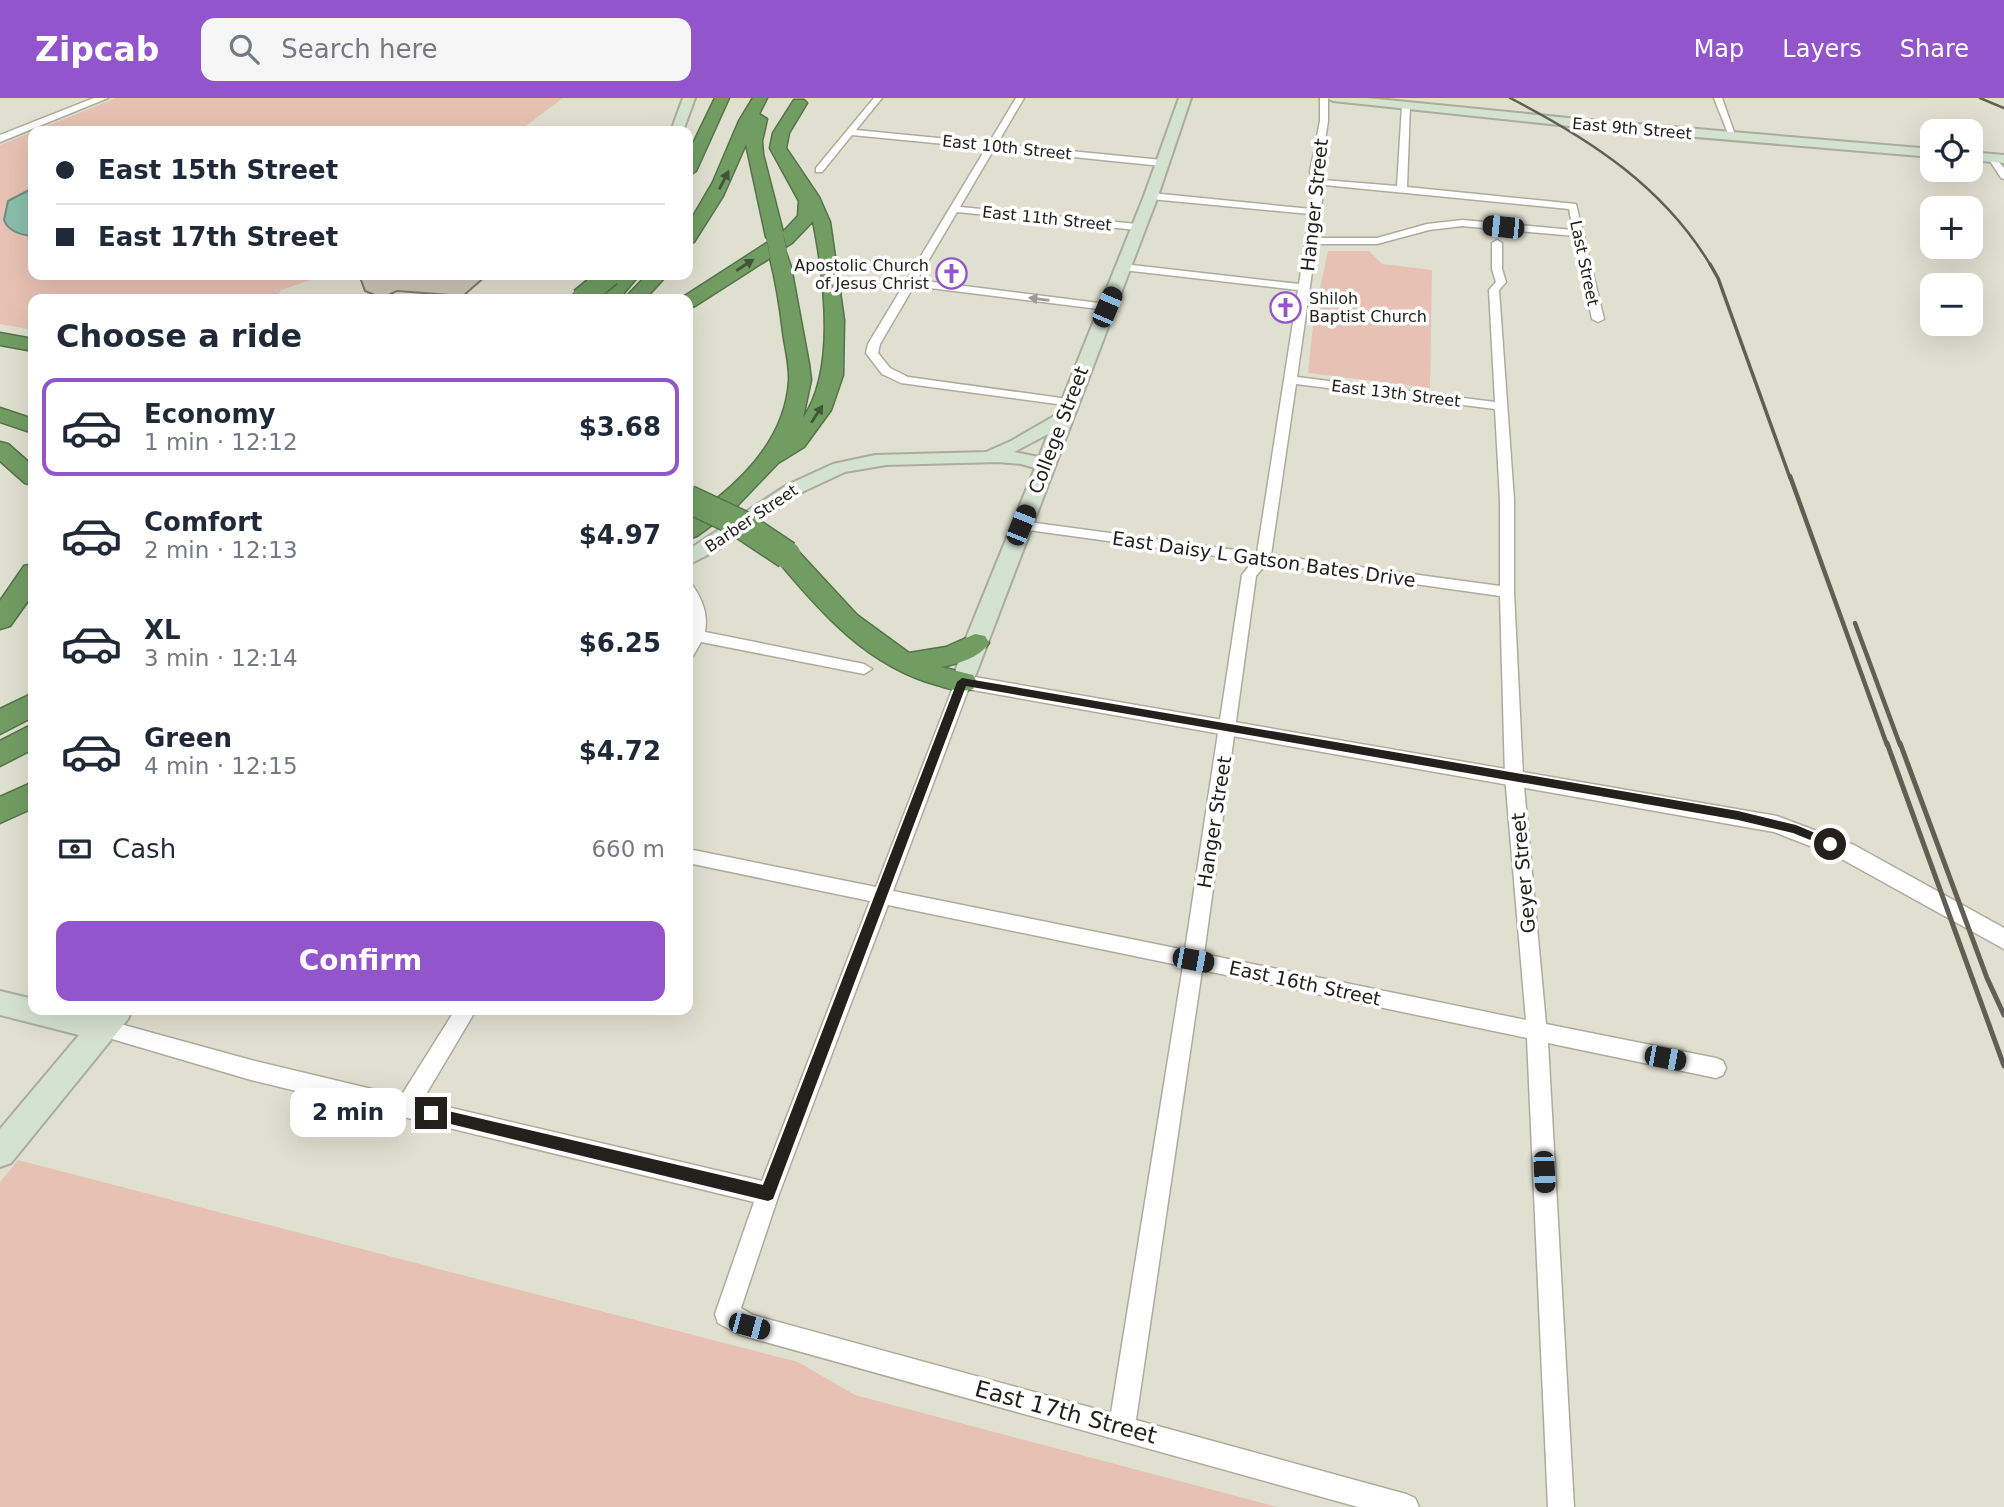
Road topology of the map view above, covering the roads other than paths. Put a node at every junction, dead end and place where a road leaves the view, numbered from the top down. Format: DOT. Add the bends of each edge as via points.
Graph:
graph roads {
  1 [pos="103,98"];
  2 [pos="689,98"];
  3 [pos="696,98"];
  4 [pos="722,98"];
  5 [pos="736,98"];
  6 [pos="878,98"];
  7 [pos="1020,98"];
  8 [pos="1185,98"];
  9 [pos="1324,98"];
  10 [pos="1333,98"];
  11 [pos="1718,98"];
  12 [pos="800,100"];
  13 [pos="758,104"];
  14 [pos="1406,106"];
  15 [pos="33,126"];
  16 [pos="679,126"];
  17 [pos="687,126"];
  18 [pos="28,128"];
  19 [pos="851,132"];
  20 [pos="1733,136"];
  21 [pos="0,139"];
  22 [pos="991,146"];
  23 [pos="717,149"];
  24 [pos="1920,152"];
  25 [pos="1998,159"];
  26 [pos="693,160"];
  27 [pos="1162,163"];
  28 [pos="708,168"];
  29 [pos="789,170"];
  30 [pos="819,170"];
  31 [pos="2004,176"];
  32 [pos="1320,182"];
  33 [pos="696,189"];
  34 [pos="1402,189"];
  35 [pos="1151,197"];
  36 [pos="956,209"];
  37 [pos="1315,212"];
  38 [pos="1137,227"];
  39 [pos="693,230"];
  40 [pos="1580,234"];
  41 [pos="1312,240"];
  42 [pos="1497,243"];
  43 [pos="1123,267"];
  44 [pos="605,280"];
  45 [pos="625,280"];
  46 [pos="652,280"];
  47 [pos="912,283"];
  48 [pos="1305,288"];
  49 [pos="589,294"];
  50 [pos="613,294"];
  51 [pos="639,294"];
  52 [pos="693,299"];
  53 [pos="1107,307"];
  54 [pos="1598,319"];
  55 [pos="1292,380"];
  56 [pos="1500,405"];
  57 [pos="1065,411"];
  58 [pos="0,415"];
  59 [pos="28,424"];
  60 [pos="1017,445"];
  61 [pos="0,449"];
  62 [pos="979,457"];
  63 [pos="1047,458"];
  64 [pos="768,459"];
  65 [pos="28,474"];
  66 [pos="693,501"];
  67 [pos="1021,525"];
  68 [pos="693,527"];
  69 [pos="693,556"];
  70 [pos="1263,559"];
  71 [pos="28,584"];
  72 [pos="1507,592"];
  73 [pos="693,599"];
  74 [pos="0,620"];
  75 [pos="698,636"];
  76 [pos="975,643"];
  77 [pos="693,644"];
  78 [pos="904,662"];
  79 [pos="864,669"];
  80 [pos="962,682"];
  81 [pos="28,706"];
  82 [pos="0,723"];
  83 [pos="1229,728"];
  84 [pos="28,738"];
  85 [pos="0,755"];
  86 [pos="1514,776"];
  87 [pos="28,797"];
  88 [pos="0,811"];
  89 [pos="693,857"];
  90 [pos="881,895"];
  91 [pos="2004,939"];
  92 [pos="1193,960"];
  93 [pos="0,1003"];
  94 [pos="28,1007"];
  95 [pos="82,1015"];
  96 [pos="463,1015"];
  97 [pos="110,1019"];
  98 [pos="1537,1032"];
  99 [pos="1716,1068"];
  100 [pos="406,1107"];
  101 [pos="0,1152"];
  102 [pos="768,1194"];
  103 [pos="727,1314"];
  104 [pos="1122,1427"];
  105 [pos="1406,1507"];
  106 [pos="1561,1507"];
  1 -- 15 [label="street"];
  2 -- 16 [label="main road"];
  3 -- 17 [label="highway"];
  4 -- 26 [label="highway"];
  5 -- 23 [label="highway"];
  6 -- 19 [label="street"];
  7 -- 22 [label="street"];
  8 -- 27 [label="main road, College Street"];
  9 -- 32 [label="street, Hanger Street" via="1315,172"];
  10 -- 14 [label="main road, East 9th Street"];
  11 -- 20 [label="street"];
  12 -- 29 [label="highway" via="781,133 778,148"];
  39 -- 13 [label="highway, one-way" via="727,176"];
  13 -- 64 [label="highway" via="756,162 777,247 800,379 794,412"];
  14 -- 20 [label="main road, East 9th Street"];
  14 -- 34 [label="street"];
  18 -- 21 [label="street"];
  19 -- 22 [label="street, East 10th Street"];
  19 -- 30 [label="street"];
  20 -- 24 [label="main road, East 9th Street"];
  22 -- 27 [label="street, East 10th Street"];
  22 -- 36 [label="street"];
  25 -- 31 [label="street"];
  27 -- 35 [label="main road, College Street"];
  28 -- 33 [label="highway"];
  52 -- 29 [label="highway, one-way" via="802,224 809,209"];
  64 -- 29 [label="highway, one-way" via="788,451 812,423 830,392 836,363 823,222 813,196"];
  32 -- 34 [label="street"];
  32 -- 37 [label="street, Hanger Street"];
  34 -- 40 [label="street, Last Street" via="1573,206"];
  35 -- 37 [label="street"];
  35 -- 38 [label="main road, College Street"];
  36 -- 38 [label="street, East 11th Street"];
  36 -- 47 [label="street"];
  37 -- 41 [label="street, Hanger Street"];
  38 -- 43 [label="main road, College Street"];
  40 -- 41 [label="street" via="1447,224 1356,243"];
  40 -- 54 [label="street, Last Street"];
  41 -- 48 [label="street, Hanger Street"];
  42 -- 56 [label="street, Geyer Street" via="1502,282 1494,290"];
  43 -- 48 [label="street"];
  43 -- 53 [label="main road, College Street"];
  44 -- 49 [label="highway, bridge"];
  45 -- 50 [label="highway"];
  46 -- 51 [label="highway"];
  53 -- 47 [label="street, one-way"];
  47 -- 57 [label="street" via="874,344 872,353 879,365 911,381"];
  48 -- 55 [label="street, Hanger Street"];
  53 -- 57 [label="main road, College Street"];
  55 -- 56 [label="street, East 13th Street"];
  55 -- 70 [label="street, Hanger Street"];
  56 -- 72 [label="street, Geyer Street"];
  57 -- 60 [label="main road, Barber Street"];
  57 -- 63 [label="main road, College Street"];
  58 -- 59 [label="highway"];
  60 -- 62 [label="main road, Barber Street"];
  60 -- 63 [label="main road"];
  61 -- 65 [label="highway"];
  62 -- 63 [label="main road, Barber Street"];
  62 -- 69 [label="main road, Barber Street" via="873,461 824,472"];
  63 -- 67 [label="main road, College Street"];
  64 -- 68 [label="highway" via="731,498"];
  66 -- 78 [label="highway, bridge" via="757,532 787,555 856,632"];
  67 -- 70 [label="street, East Daisy L Gatson Bates Drive"];
  67 -- 76 [label="main road, College Street"];
  70 -- 72 [label="street, East Daisy L Gatson Bates Drive"];
  70 -- 83 [label="street, Hanger Street" via="1249,575"];
  71 -- 74 [label="highway"];
  72 -- 86 [label="street, Geyer Street"];
  73 -- 75 [label="street" via="699,610"];
  75 -- 77 [label="street"];
  75 -- 79 [label="street"];
  76 -- 78 [label="highway" via="953,655"];
  76 -- 80 [label="main road, College Street"];
  78 -- 80 [label="highway"];
  80 -- 83 [label="street"];
  80 -- 90 [label="street, College Street"];
  81 -- 82 [label="highway"];
  83 -- 86 [label="street"];
  83 -- 92 [label="street, Hanger Street"];
  84 -- 85 [label="highway"];
  86 -- 91 [label="street" via="1796,829 1846,851"];
  86 -- 98 [label="street, Geyer Street"];
  87 -- 88 [label="highway"];
  89 -- 90 [label="street, East 16th Street"];
  90 -- 92 [label="street, East 16th Street"];
  90 -- 102 [label="street, College Street"];
  92 -- 98 [label="street, East 16th Street"];
  92 -- 104 [label="street, Hanger Street"];
  93 -- 94 [label="main road"];
  95 -- 97 [label="main road"];
  96 -- 100 [label="street"];
  97 -- 100 [label="street" via="251,1070"];
  97 -- 101 [label="main road"];
  98 -- 99 [label="street, East 16th Street"];
  98 -- 106 [label="street, Geyer Street"];
  100 -- 102 [label="street"];
  102 -- 103 [label="street, College Street"];
  103 -- 104 [label="street, East 17th Street" via="749,1326"];
  104 -- 105 [label="street, East 17th Street"];
}
